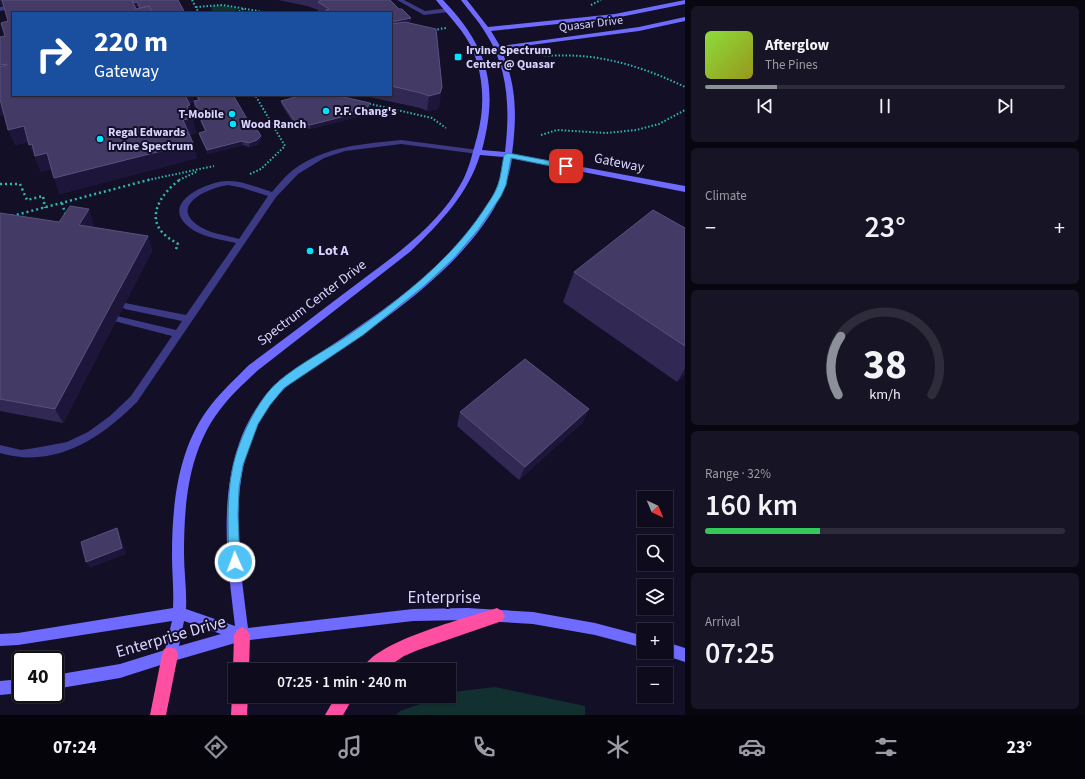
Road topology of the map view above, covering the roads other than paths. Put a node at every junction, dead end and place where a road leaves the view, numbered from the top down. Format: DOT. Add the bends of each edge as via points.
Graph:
graph roads {
  1 [pos="400,0"];
  2 [pos="439,0"];
  3 [pos="464,0"];
  4 [pos="685,2"];
  5 [pos="22,4"];
  6 [pos="0,9"];
  7 [pos="449,10"];
  8 [pos="685,19"];
  9 [pos="487,29"];
  10 [pos="498,48"];
  11 [pos="478,152"];
  12 [pos="508,155"];
  13 [pos="685,189"];
  14 [pos="273,195"];
  15 [pos="241,242"];
  16 [pos="125,306"];
  17 [pos="117,319"];
  18 [pos="188,319"];
  19 [pos="178,334"];
  20 [pos="0,449"];
  21 [pos="179,613"];
  22 [pos="497,616"];
  23 [pos="242,635"];
  24 [pos="0,640"];
  25 [pos="637,640"];
  26 [pos="673,651"];
  27 [pos="170,655"];
  28 [pos="685,655"];
  29 [pos="241,663"];
  30 [pos="378,663"];
  31 [pos="64,680"];
  32 [pos="12,687"];
  33 [pos="0,688"];
  34 [pos="240,703"];
  35 [pos="341,703"];
  36 [pos="158,715"];
  37 [pos="239,715"];
  38 [pos="333,715"];
  1 -- 7 [label="lane" via="424,13"];
  2 -- 7 [label="street, Spectrum Center Drive"];
  3 -- 9 [label="street"];
  4 -- 9 [label="street, Quasar Drive" via="615,16"];
  5 -- 6 [label="lane"];
  7 -- 11 [label="street, Spectrum Center Drive" via="473,44 485,78 486,125"];
  8 -- 10 [label="street, Quasar Drive" via="616,33"];
  9 -- 10 [label="street"];
  10 -- 12 [label="street" via="507,72 512,100"];
  11 -- 12 [label="street, Gateway"];
  11 -- 14 [label="lane" via="401,142 354,147 321,156 294,172"];
  11 -- 21 [label="street, Spectrum Center Drive" via="462,189 431,227 390,264 236,382 209,416 189,456 181,490 178,524"];
  12 -- 13 [label="street, Gateway"];
  12 -- 23 [label="street" via="497,196 476,228 451,256 421,284 359,332 280,385 254,422 238,465 234,488 235,562"];
  14 -- 15 [label="lane"];
  14 -- 15 [label="lane" via="228,183 201,190 186,203 184,213 194,227"];
  15 -- 18 [label="lane"];
  16 -- 18 [label="lane"];
  17 -- 19 [label="lane"];
  18 -- 19 [label="lane"];
  19 -- 20 [label="lane" via="134,399 96,432 73,445 53,450 22,454"];
  21 -- 23 [label="street, Enterprise Drive"];
  21 -- 24 [label="street, Enterprise Drive"];
  21 -- 27 [label="street, Spectrum Center Drive"];
  22 -- 23 [label="street, Enterprise" via="413,615"];
  22 -- 25 [label="street, Enterprise" via="566,623"];
  22 -- 30 [label="highway" via="416,643"];
  23 -- 27 [label="street, Enterprise Drive"];
  23 -- 29 [label="highway"];
  26 -- 28 [label="street"];
  27 -- 31 [label="street, Enterprise Drive" via="120,671"];
  27 -- 36 [label="highway"];
  32 -- 33 [label="street"];
  34 -- 37 [label="highway"];
  35 -- 38 [label="highway"];
}
